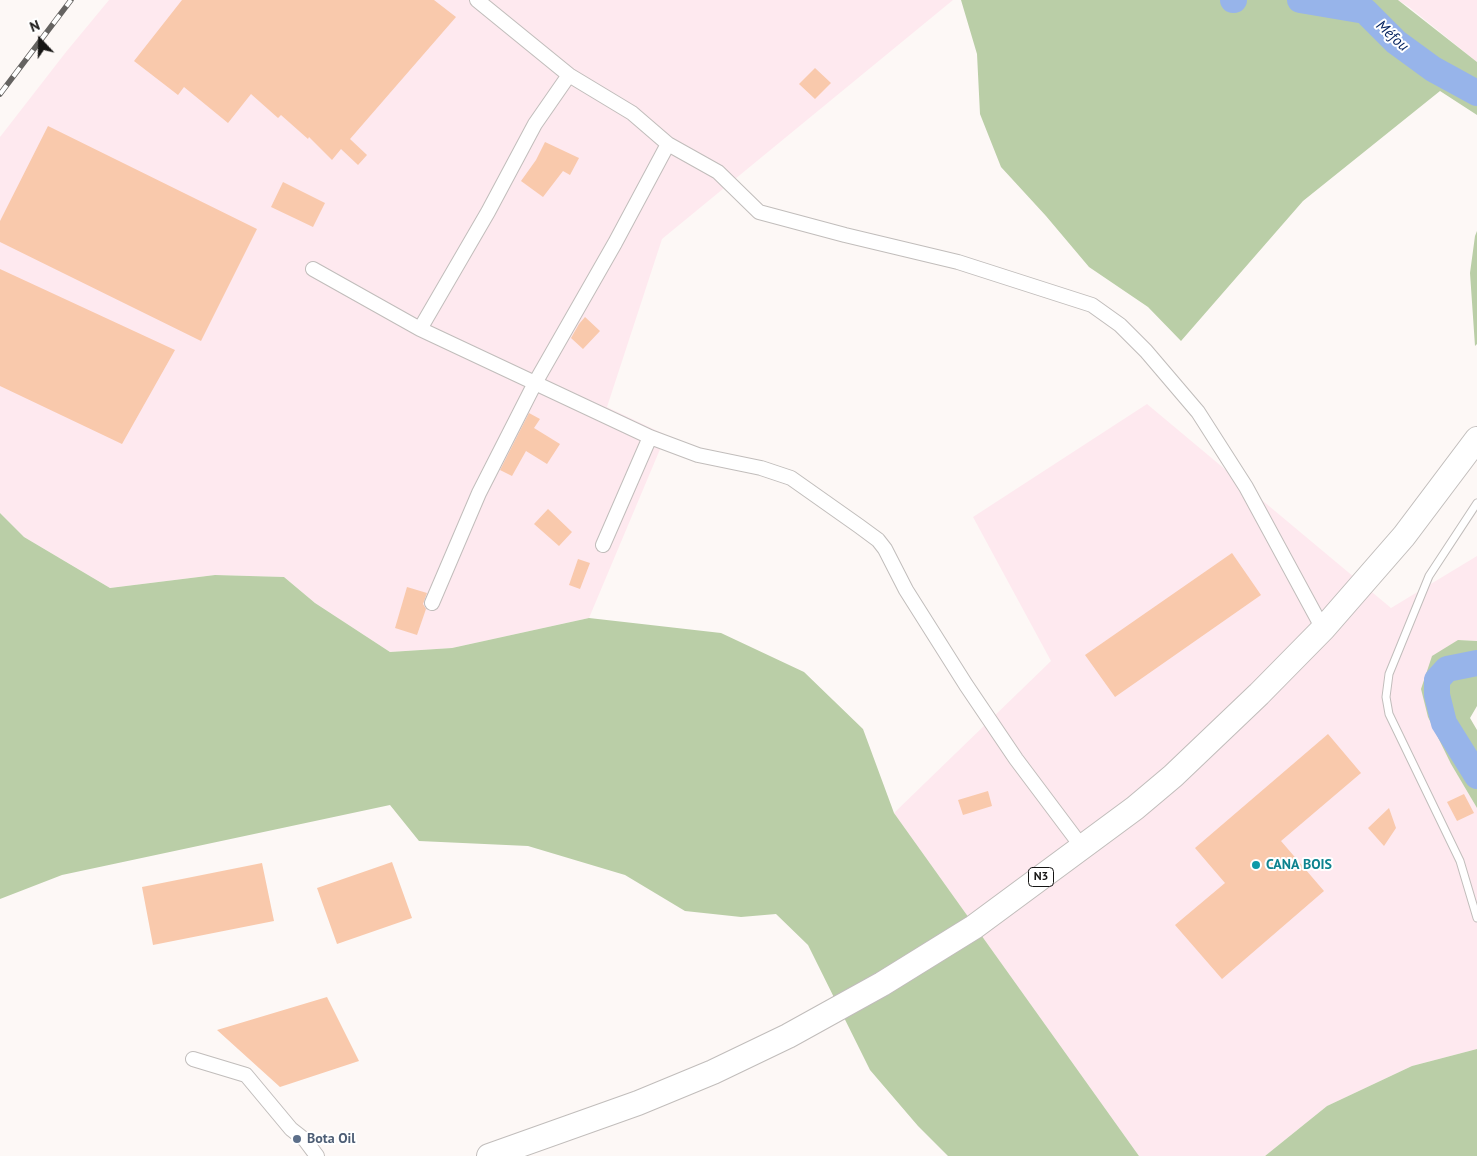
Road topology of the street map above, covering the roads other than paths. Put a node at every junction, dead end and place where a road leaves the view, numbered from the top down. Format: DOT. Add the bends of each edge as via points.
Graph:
graph roads {
  1 [pos="477,0"];
  2 [pos="569,75"];
  3 [pos="668,144"];
  4 [pos="314,269"];
  5 [pos="420,329"];
  6 [pos="535,383"];
  7 [pos="650,437"];
  8 [pos="1477,438"];
  9 [pos="1477,503"];
  10 [pos="603,545"];
  11 [pos="432,603"];
  12 [pos="1324,628"];
  13 [pos="1082,847"];
  14 [pos="1476,913"];
  15 [pos="193,1059"];
  16 [pos="318,1156"];
  17 [pos="488,1156"];
  1 -- 2 [label="street"];
  2 -- 3 [label="street" via="632,113"];
  2 -- 5 [label="street" via="535,124"];
  3 -- 6 [label="street"];
  3 -- 12 [label="street" via="718,172 759,212 958,262 1092,305 1120,325 1198,412 1246,487"];
  4 -- 5 [label="street"];
  5 -- 6 [label="street"];
  6 -- 7 [label="street"];
  6 -- 11 [label="street" via="479,493"];
  7 -- 10 [label="street"];
  7 -- 13 [label="street" via="698,455 761,468 791,478 878,540 966,685"];
  8 -- 12 [label="highway, N3" via="1404,536"];
  9 -- 14 [label="lane" via="1429,576 1389,674 1386,697 1389,714 1460,861"];
  12 -- 13 [label="highway, N3" via="1173,776"];
  13 -- 17 [label="highway, N3" via="929,956 788,1036 638,1103"];
  15 -- 16 [label="street" via="246,1075"];
}
